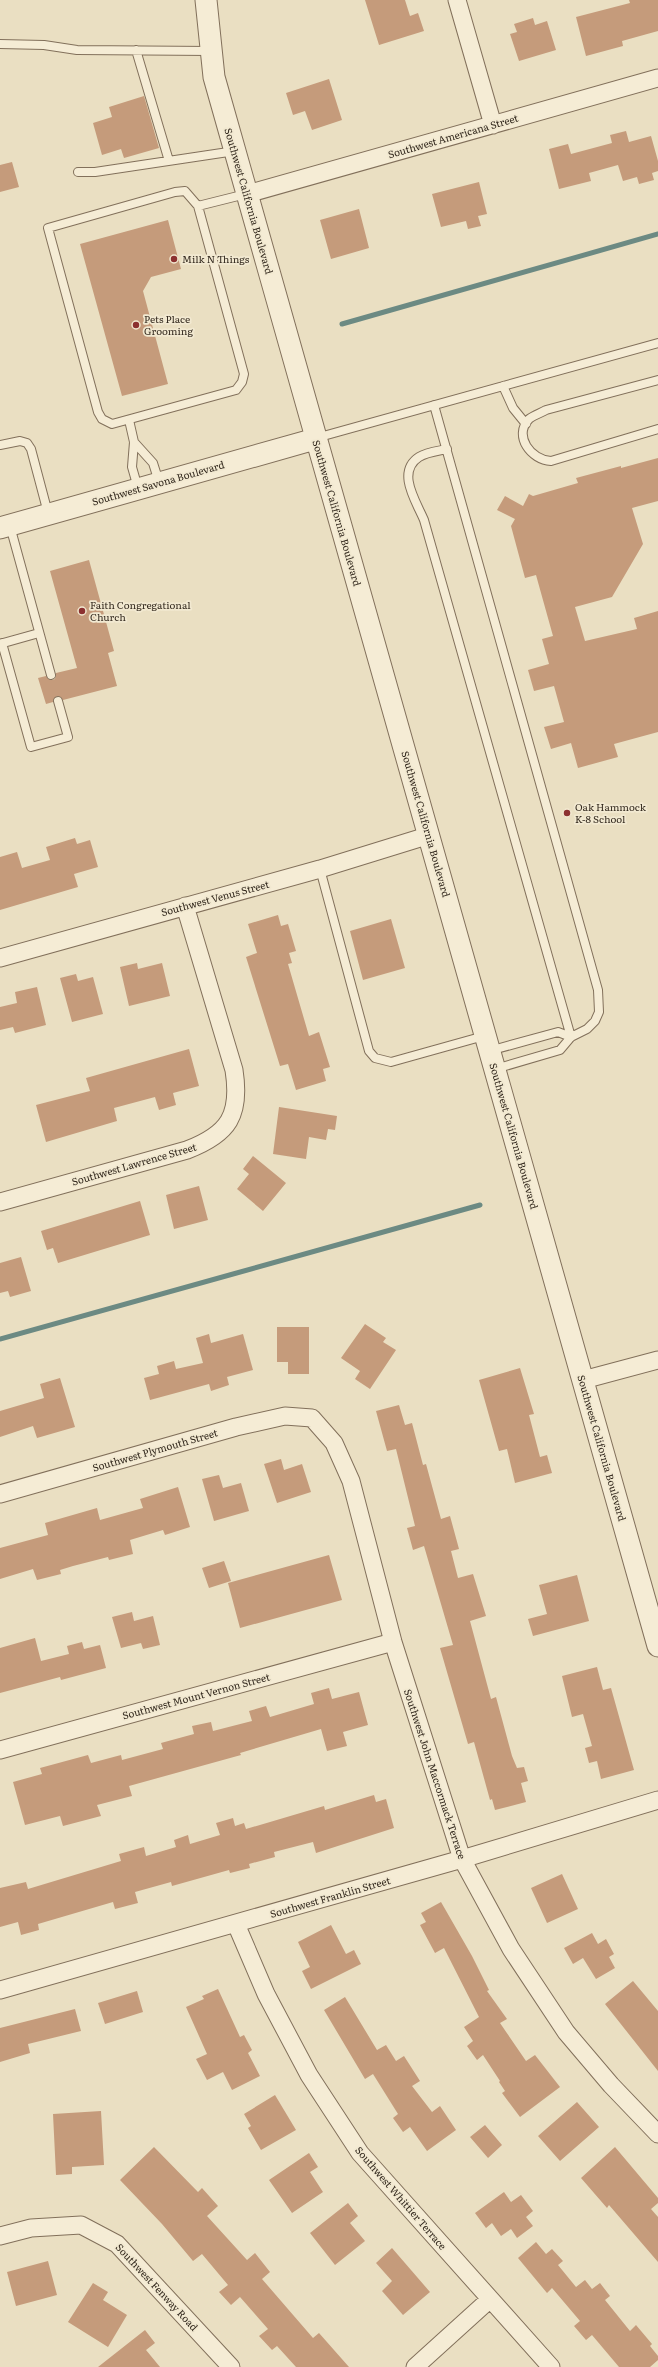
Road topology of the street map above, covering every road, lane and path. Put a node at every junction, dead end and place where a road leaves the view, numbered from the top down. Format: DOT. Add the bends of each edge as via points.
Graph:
graph roads {
  1 [pos="206,0"];
  2 [pos="457,0"];
  3 [pos="0,44"];
  4 [pos="136,50"];
  5 [pos="211,51"];
  6 [pos="658,78"];
  7 [pos="492,125"];
  8 [pos="235,151"];
  9 [pos="169,161"];
  10 [pos="78,172"];
  11 [pos="247,194"];
  12 [pos="198,206"];
  13 [pos="658,343"];
  14 [pos="658,380"];
  15 [pos="503,386"];
  16 [pos="434,405"];
  17 [pos="129,420"];
  18 [pos="526,424"];
  19 [pos="658,429"];
  20 [pos="315,438"];
  21 [pos="134,442"];
  22 [pos="0,445"];
  23 [pos="447,449"];
  24 [pos="159,483"];
  25 [pos="138,489"];
  26 [pos="48,514"];
  27 [pos="5,526"];
  28 [pos="40,633"];
  29 [pos="1,644"];
  30 [pos="51,675"];
  31 [pos="58,701"];
  32 [pos="430,835"];
  33 [pos="320,869"];
  34 [pos="185,906"];
  35 [pos="0,958"];
  36 [pos="571,1037"];
  37 [pos="490,1052"];
  38 [pos="0,1202"];
  39 [pos="658,1360"];
  40 [pos="583,1380"];
  41 [pos="312,1418"];
  42 [pos="0,1494"];
  43 [pos="393,1642"];
  44 [pos="658,1646"];
  45 [pos="0,1750"];
  46 [pos="658,1800"];
  47 [pos="462,1859"];
  48 [pos="236,1924"];
  49 [pos="0,1990"];
  50 [pos="658,2134"];
  51 [pos="0,2236"];
  52 [pos="489,2300"];
  53 [pos="231,2367"];
  54 [pos="415,2367"];
  55 [pos="551,2367"];
  1 -- 5 [label="street, Southwest California Boulevard"];
  2 -- 7 [label="street"];
  3 -- 4 [label="lane" via="44,45 77,50"];
  4 -- 5 [label="lane"];
  4 -- 9 [label="lane"];
  5 -- 8 [label="street, Southwest California Boulevard" via="214,77"];
  6 -- 7 [label="street, Southwest Americana Street"];
  7 -- 11 [label="street, Southwest Americana Street"];
  8 -- 9 [label="lane"];
  8 -- 11 [label="street, Southwest California Boulevard"];
  9 -- 10 [label="lane" via="95,172"];
  11 -- 12 [label="lane"];
  11 -- 20 [label="street, Southwest California Boulevard"];
  12 -- 17 [label="lane" via="244,374 242,382 236,390"];
  12 -- 17 [label="lane" via="185,191 175,192 48,228 98,412 102,419 112,424"];
  13 -- 15 [label="lane"];
  14 -- 18 [label="lane" via="546,410"];
  15 -- 16 [label="lane"];
  15 -- 18 [label="lane" via="513,408"];
  16 -- 20 [label="lane"];
  16 -- 23 [label="lane"];
  17 -- 21 [label="lane"];
  18 -- 19 [label="lane" via="523,432 528,448 542,460 551,461"];
  20 -- 24 [label="street, Southwest Savona Boulevard"];
  20 -- 32 [label="street, Southwest California Boulevard"];
  21 -- 24 [label="lane" via="153,463"];
  21 -- 25 [label="lane" via="132,467"];
  22 -- 26 [label="lane" via="13,442 27,443 31,449"];
  23 -- 36 [label="lane" via="598,990 600,1003 595,1021 587,1029"];
  23 -- 36 [label="lane" via="420,456 409,471 408,479 424,520"];
  24 -- 25 [label="street, Southwest Savona Boulevard"];
  25 -- 26 [label="street, Southwest Savona Boulevard"];
  26 -- 27 [label="street, Southwest Savona Boulevard"];
  27 -- 28 [label="lane"];
  28 -- 29 [label="lane"];
  28 -- 30 [label="lane"];
  29 -- 31 [label="lane" via="31,747 68,737"];
  32 -- 33 [label="street, Southwest Venus Street"];
  32 -- 37 [label="street, Southwest California Boulevard"];
  33 -- 34 [label="street, Southwest Venus Street"];
  33 -- 37 [label="lane" via="369,1051 375,1058 391,1062"];
  34 -- 35 [label="street, Southwest Venus Street"];
  34 -- 38 [label="street, Southwest Lawrence Street" via="234,1070 236,1097 228,1123 214,1138 187,1150"];
  36 -- 37 [label="lane" via="558,1032"];
  36 -- 37 [label="lane" via="560,1050"];
  37 -- 40 [label="street, Southwest California Boulevard"];
  39 -- 40 [label="street"];
  40 -- 44 [label="street, Southwest California Boulevard"];
  41 -- 42 [label="street, Southwest Plymouth Street" via="285,1416 236,1427"];
  41 -- 43 [label="street, Southwest John Maccormack Terrace" via="334,1443 351,1481"];
  43 -- 45 [label="street, Southwest Mount Vernon Street"];
  43 -- 47 [label="street, Southwest John Maccormack Terrace"];
  46 -- 47 [label="street, Southwest Franklin Street"];
  47 -- 48 [label="street, Southwest Franklin Street"];
  47 -- 50 [label="street, Southwest John Maccormack Terrace" via="511,1949 566,2032"];
  48 -- 49 [label="street, Southwest Franklin Street"];
  48 -- 52 [label="street, Southwest Whittier Terrace" via="266,1994 309,2075 360,2153"];
  51 -- 53 [label="street, Southwest Fenway Road" via="32,2228 81,2225 117,2244"];
  52 -- 54 [label="street"];
  52 -- 55 [label="street, Southwest Whittier Terrace"];
}
